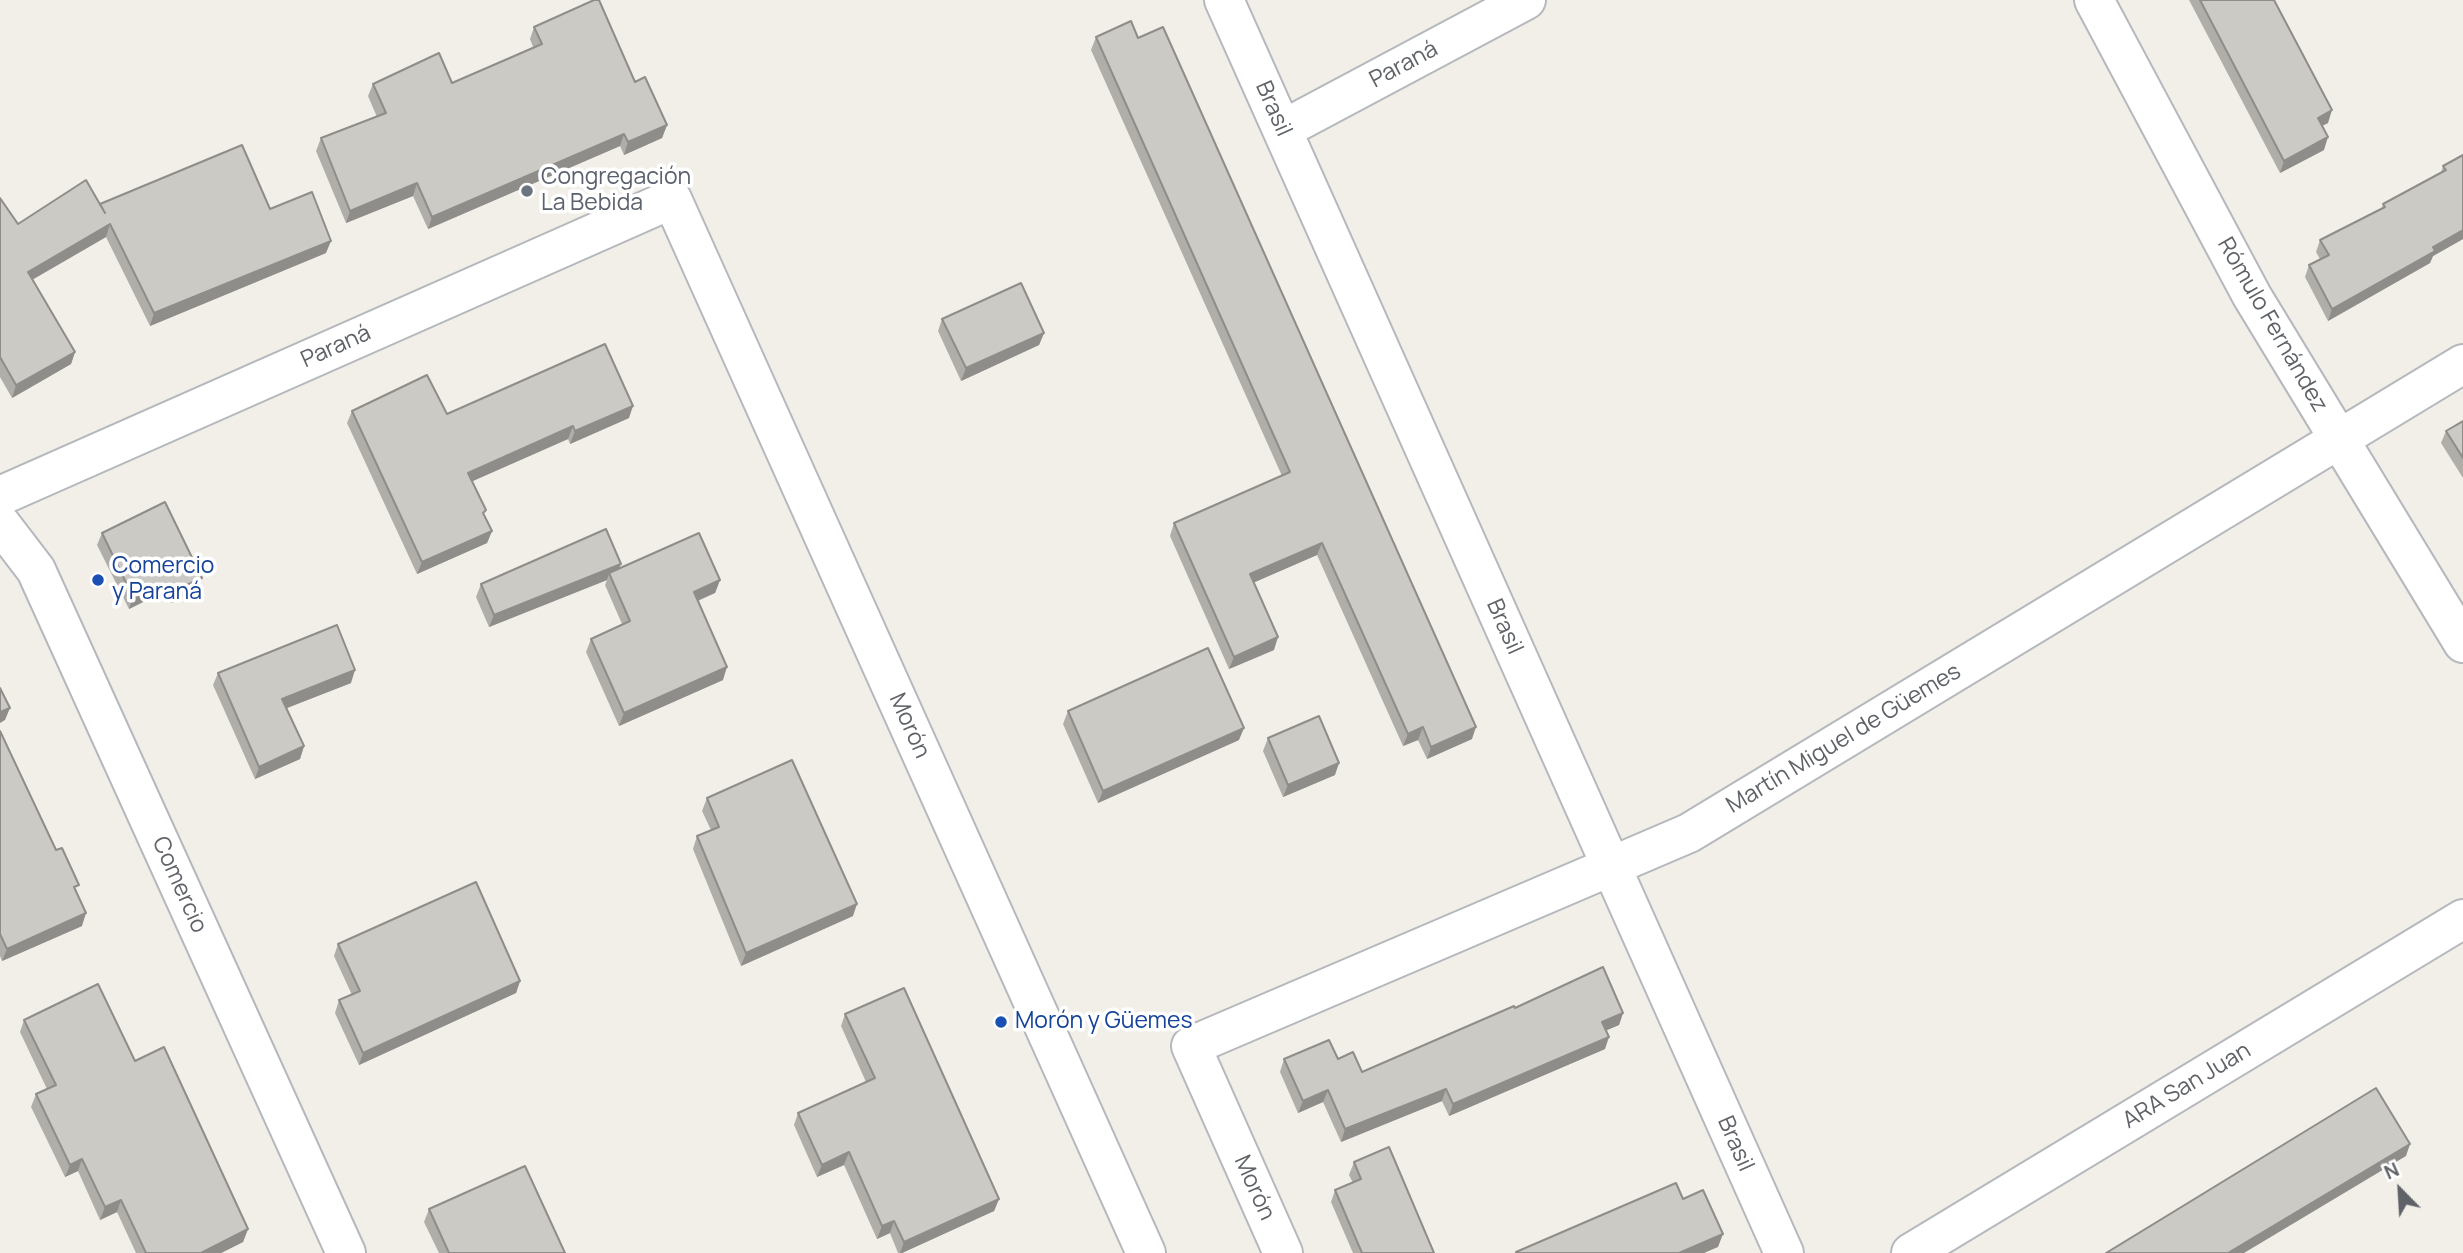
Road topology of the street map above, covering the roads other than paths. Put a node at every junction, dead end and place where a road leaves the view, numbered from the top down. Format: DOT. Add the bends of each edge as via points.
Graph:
graph roads {
  1 [pos="1224,0"];
  2 [pos="1526,0"];
  3 [pos="2094,0"];
  4 [pos="1282,130"];
  5 [pos="672,199"];
  6 [pos="2463,364"];
  7 [pos="2339,439"];
  8 [pos="0,495"];
  9 [pos="0,523"];
  10 [pos="2463,643"];
  11 [pos="1611,866"];
  12 [pos="2463,919"];
  13 [pos="1191,1046"];
  14 [pos="346,1253"];
  15 [pos="1146,1253"];
  16 [pos="1283,1253"];
  17 [pos="1784,1253"];
  18 [pos="1911,1253"];
  1 -- 4 [label="street, Brasil"];
  2 -- 4 [label="street, Paraná"];
  3 -- 7 [label="street, Rómulo Fernández" via="2252,296"];
  4 -- 11 [label="street, Brasil"];
  5 -- 8 [label="street, Paraná"];
  5 -- 15 [label="street, Morón"];
  6 -- 7 [label="street, Martín Miguel de Güemes"];
  7 -- 10 [label="street, Rómulo Fernández"];
  7 -- 11 [label="street, Martín Miguel de Güemes" via="1689,833"];
  9 -- 14 [label="street, Comercio" via="36,570"];
  11 -- 13 [label="street, Martín Miguel de Güemes"];
  11 -- 17 [label="street, Brasil"];
  12 -- 18 [label="street, ARA San Juan"];
  13 -- 16 [label="street, Morón"];
}
